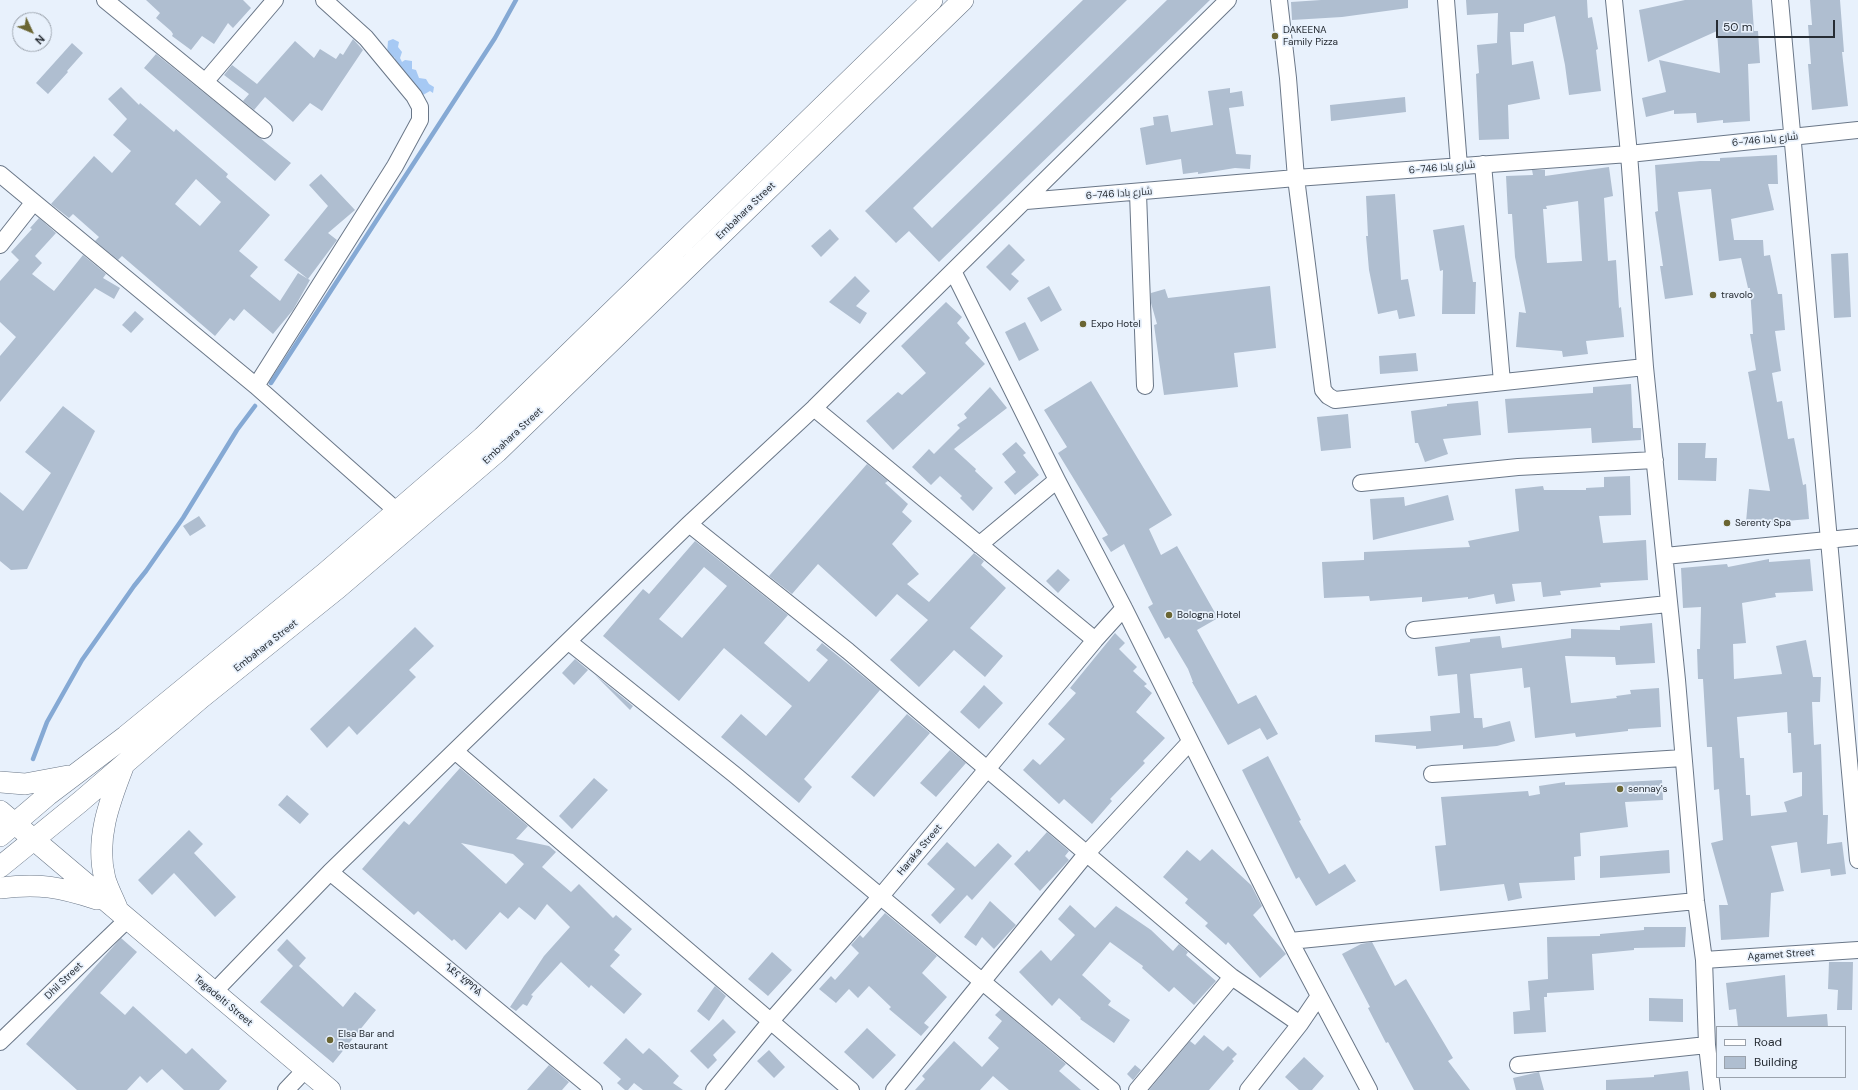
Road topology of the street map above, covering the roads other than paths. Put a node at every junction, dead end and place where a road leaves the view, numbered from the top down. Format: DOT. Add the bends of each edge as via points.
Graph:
graph roads {
  1 [pos="275,0"];
  2 [pos="324,0"];
  3 [pos="932,0"];
  4 [pos="963,0"];
  5 [pos="1228,0"];
  6 [pos="1279,0"];
  7 [pos="1446,0"];
  8 [pos="1614,0"];
  9 [pos="1780,0"];
  10 [pos="116,3"];
  11 [pos="204,82"];
  12 [pos="264,130"];
  13 [pos="1858,130"];
  14 [pos="1793,137"];
  15 [pos="1629,154"];
  16 [pos="1483,164"];
  17 [pos="1459,166"];
  18 [pos="0,174"];
  19 [pos="1296,178"];
  20 [pos="1138,193"];
  21 [pos="1026,201"];
  22 [pos="33,203"];
  23 [pos="0,245"];
  24 [pos="953,271"];
  25 [pos="1645,367"];
  26 [pos="1502,382"];
  27 [pos="256,386"];
  28 [pos="1145,386"];
  29 [pos="814,408"];
  30 [pos="1655,460"];
  31 [pos="1057,480"];
  32 [pos="1361,483"];
  33 [pos="396,511"];
  34 [pos="413,524"];
  35 [pos="689,524"];
  36 [pos="1858,537"];
  37 [pos="1828,540"];
  38 [pos="979,545"];
  39 [pos="1665,556"];
  40 [pos="1668,604"];
  41 [pos="1124,608"];
  42 [pos="1414,630"];
  43 [pos="1096,640"];
  44 [pos="569,642"];
  45 [pos="1190,742"];
  46 [pos="456,752"];
  47 [pos="1683,758"];
  48 [pos="126,762"];
  49 [pos="989,769"];
  50 [pos="76,774"];
  51 [pos="1432,774"];
  52 [pos="0,782"];
  53 [pos="5,823"];
  54 [pos="34,840"];
  55 [pos="1087,853"];
  56 [pos="1858,860"];
  57 [pos="0,867"];
  58 [pos="330,872"];
  59 [pos="0,888"];
  60 [pos="881,896"];
  61 [pos="1696,901"];
  62 [pos="118,911"];
  63 [pos="1290,941"];
  64 [pos="1858,950"];
  65 [pos="1704,960"];
  66 [pos="1232,977"];
  67 [pos="982,981"];
  68 [pos="214,992"];
  69 [pos="1319,996"];
  70 [pos="770,1022"];
  71 [pos="1300,1024"];
  72 [pos="0,1042"];
  73 [pos="1707,1045"];
  74 [pos="1518,1065"];
  75 [pos="305,1070"];
  76 [pos="286,1090"];
  77 [pos="330,1090"];
  78 [pos="594,1090"];
  79 [pos="714,1090"];
  80 [pos="851,1090"];
  81 [pos="894,1090"];
  82 [pos="1112,1090"];
  83 [pos="1137,1090"];
  84 [pos="1248,1090"];
  85 [pos="1369,1090"];
  86 [pos="1712,1090"];
  1 -- 11 [label="street"];
  2 -- 27 [label="street" via="366,38 401,79 420,107 420,120 395,166"];
  3 -- 33 [label="main road, Embahara Street" via="483,437"];
  4 -- 34 [label="main road, Embahara Street" via="502,447"];
  5 -- 21 [label="street"];
  6 -- 19 [label="street"];
  7 -- 17 [label="street"];
  8 -- 15 [label="street"];
  9 -- 14 [label="street"];
  10 -- 11 [label="street"];
  11 -- 12 [label="street"];
  13 -- 14 [label="street, شارع بادا 746-6"];
  14 -- 15 [label="street, شارع بادا 746-6"];
  14 -- 37 [label="street"];
  15 -- 16 [label="street, شارع بادا 746-6"];
  15 -- 25 [label="street"];
  16 -- 17 [label="street, شارع بادا 746-6"];
  16 -- 26 [label="street"];
  17 -- 19 [label="street, شارع بادا 746-6"];
  18 -- 22 [label="street"];
  19 -- 20 [label="street, شارع بادا 746-6"];
  19 -- 26 [label="street" via="1323,390 1328,396 1335,400"];
  20 -- 21 [label="street, شارع بادا 746-6"];
  20 -- 28 [label="street"];
  21 -- 24 [label="street"];
  22 -- 23 [label="street"];
  22 -- 27 [label="street"];
  24 -- 29 [label="street"];
  24 -- 31 [label="street"];
  25 -- 26 [label="street"];
  25 -- 30 [label="street"];
  27 -- 33 [label="street"];
  29 -- 35 [label="street"];
  29 -- 38 [label="street"];
  30 -- 32 [label="street" via="1518,467"];
  30 -- 39 [label="street"];
  31 -- 38 [label="street"];
  31 -- 41 [label="street"];
  33 -- 34 [label="street"];
  33 -- 50 [label="main road, Embahara Street" via="286,606"];
  34 -- 48 [label="main road, Embahara Street"];
  35 -- 44 [label="street"];
  35 -- 49 [label="street" via="848,651"];
  36 -- 37 [label="street"];
  37 -- 39 [label="street"];
  37 -- 56 [label="street"];
  38 -- 43 [label="street"];
  39 -- 40 [label="street"];
  40 -- 42 [label="street"];
  40 -- 47 [label="street"];
  41 -- 43 [label="street, Haraka Street"];
  41 -- 45 [label="street"];
  43 -- 49 [label="street, Haraka Street"];
  44 -- 46 [label="street"];
  44 -- 60 [label="street"];
  45 -- 55 [label="street"];
  45 -- 63 [label="street"];
  46 -- 58 [label="street"];
  46 -- 70 [label="street"];
  47 -- 51 [label="street"];
  47 -- 61 [label="street"];
  48 -- 54 [label="main road, Embahara Street"];
  48 -- 62 [label="main road" via="109,805 102,841 102,864"];
  49 -- 55 [label="street"];
  49 -- 60 [label="street, Haraka Street"];
  50 -- 52 [label="main road" via="25,784"];
  50 -- 53 [label="main road, Embahara Street"];
  53 -- 54 [label="main road, Tegadelti Street"];
  54 -- 57 [label="main road, Embahara Street"];
  54 -- 62 [label="main road, Tegadelti Street"];
  55 -- 66 [label="street"];
  55 -- 67 [label="street"];
  58 -- 68 [label="street"];
  58 -- 78 [label="street, ጎደና ሂምቦል"];
  59 -- 62 [label="main road" via="47,885 69,890"];
  60 -- 67 [label="street"];
  60 -- 70 [label="street, Haraka Street"];
  61 -- 63 [label="street"];
  61 -- 65 [label="street"];
  62 -- 68 [label="main road, Tegadelti Street"];
  62 -- 72 [label="street, Dhil Street"];
  63 -- 69 [label="street"];
  64 -- 65 [label="street, Agamet Street"];
  65 -- 73 [label="street"];
  66 -- 71 [label="street"];
  66 -- 83 [label="street"];
  67 -- 81 [label="street"];
  67 -- 82 [label="street"];
  68 -- 75 [label="main road, Tegadelti Street"];
  69 -- 71 [label="street"];
  69 -- 85 [label="street"];
  70 -- 79 [label="street, Haraka Street"];
  70 -- 80 [label="street"];
  71 -- 84 [label="street"];
  73 -- 74 [label="street"];
  73 -- 86 [label="street"];
  75 -- 76 [label="street"];
  75 -- 77 [label="main road, Tegadelti Street"];
}
